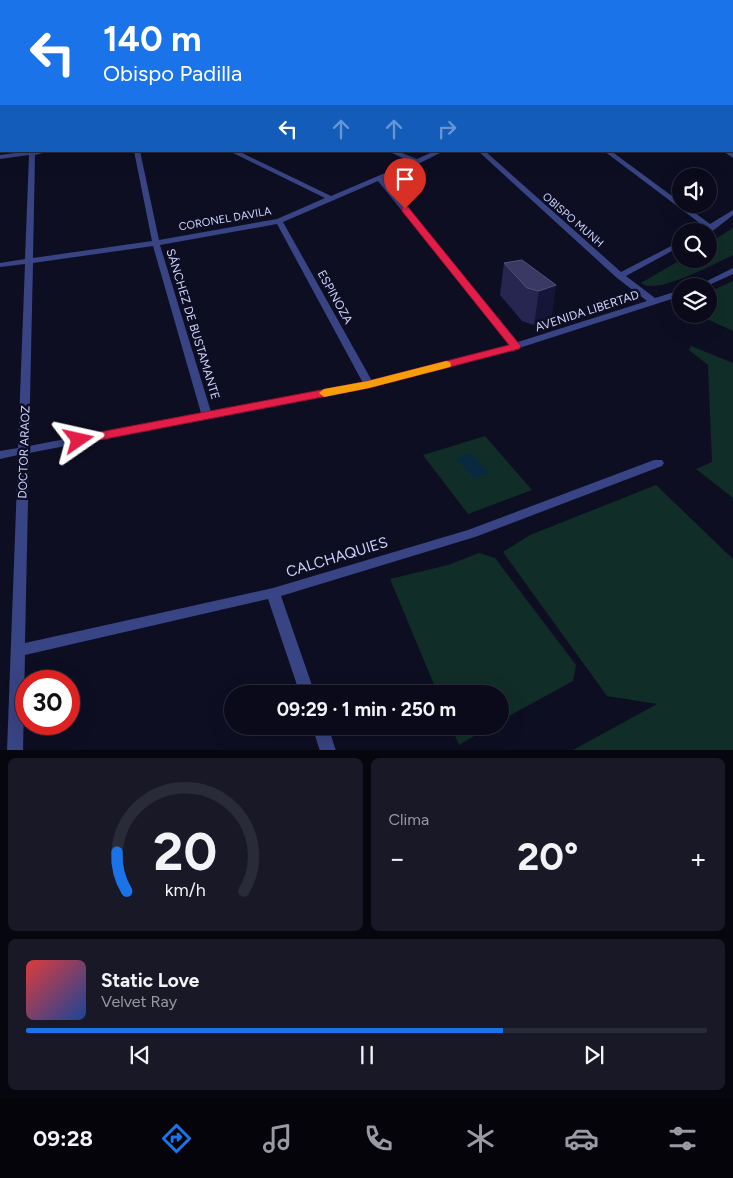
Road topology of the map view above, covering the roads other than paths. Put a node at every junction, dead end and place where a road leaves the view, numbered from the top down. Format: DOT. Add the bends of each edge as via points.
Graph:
graph roads {
  1 [pos="40,152"];
  2 [pos="137,152"];
  3 [pos="234,152"];
  4 [pos="394,152"];
  5 [pos="439,152"];
  6 [pos="482,152"];
  7 [pos="608,152"];
  8 [pos="32,153"];
  9 [pos="0,157"];
  10 [pos="418,162"];
  11 [pos="380,178"];
  12 [pos="332,199"];
  13 [pos="733,212"];
  14 [pos="279,221"];
  15 [pos="699,223"];
  16 [pos="717,224"];
  17 [pos="156,243"];
  18 [pos="672,248"];
  19 [pos="29,261"];
  20 [pos="0,265"];
  21 [pos="733,271"];
  22 [pos="620,276"];
  23 [pos="717,278"];
  24 [pos="672,296"];
  25 [pos="654,302"];
  26 [pos="516,346"];
  27 [pos="369,385"];
  28 [pos="207,416"];
  29 [pos="24,450"];
  30 [pos="0,455"];
  31 [pos="658,462"];
  32 [pos="273,593"];
  33 [pos="17,651"];
  34 [pos="305,685"];
  35 [pos="323,735"];
  36 [pos="15,750"];
  37 [pos="328,750"];
  1 -- 8 [label="street"];
  2 -- 17 [label="street, SÁNCHEZ DE BUSTAMANTE"];
  3 -- 12 [label="street"];
  4 -- 10 [label="street"];
  5 -- 10 [label="street, CORONEL DAVILA"];
  6 -- 22 [label="street, OBISPO MUNH"];
  7 -- 15 [label="street"];
  8 -- 9 [label="street"];
  8 -- 19 [label="street, DOCTOR ARAOZ"];
  10 -- 11 [label="street, CORONEL DAVILA"];
  11 -- 12 [label="street, CORONEL DAVILA"];
  11 -- 26 [label="street"];
  12 -- 14 [label="street, CORONEL DAVILA"];
  13 -- 16 [label="street"];
  14 -- 17 [label="street, CORONEL DAVILA"];
  14 -- 27 [label="street, ESPINOZA"];
  17 -- 19 [label="street, CORONEL DAVILA"];
  17 -- 28 [label="street, SÁNCHEZ DE BUSTAMANTE"];
  18 -- 22 [label="street"];
  19 -- 20 [label="street, CORONEL DAVILA"];
  19 -- 29 [label="street, DOCTOR ARAOZ"];
  21 -- 23 [label="street"];
  22 -- 25 [label="street, OBISPO MUNH"];
  24 -- 25 [label="street, AVENIDA LIBERTAD"];
  25 -- 26 [label="street, AVENIDA LIBERTAD"];
  26 -- 27 [label="street, AVENIDA LIBERTAD"];
  27 -- 28 [label="street, AVENIDA LIBERTAD"];
  28 -- 29 [label="street, AVENIDA LIBERTAD"];
  29 -- 30 [label="street, AVENIDA LIBERTAD"];
  29 -- 33 [label="street, DOCTOR ARAOZ"];
  31 -- 32 [label="street, CALCHAQUIES" via="471,534"];
  32 -- 33 [label="street, CALCHAQUIES"];
  32 -- 34 [label="street"];
  33 -- 36 [label="street, DOCTOR ARAOZ"];
  35 -- 37 [label="street"];
}
